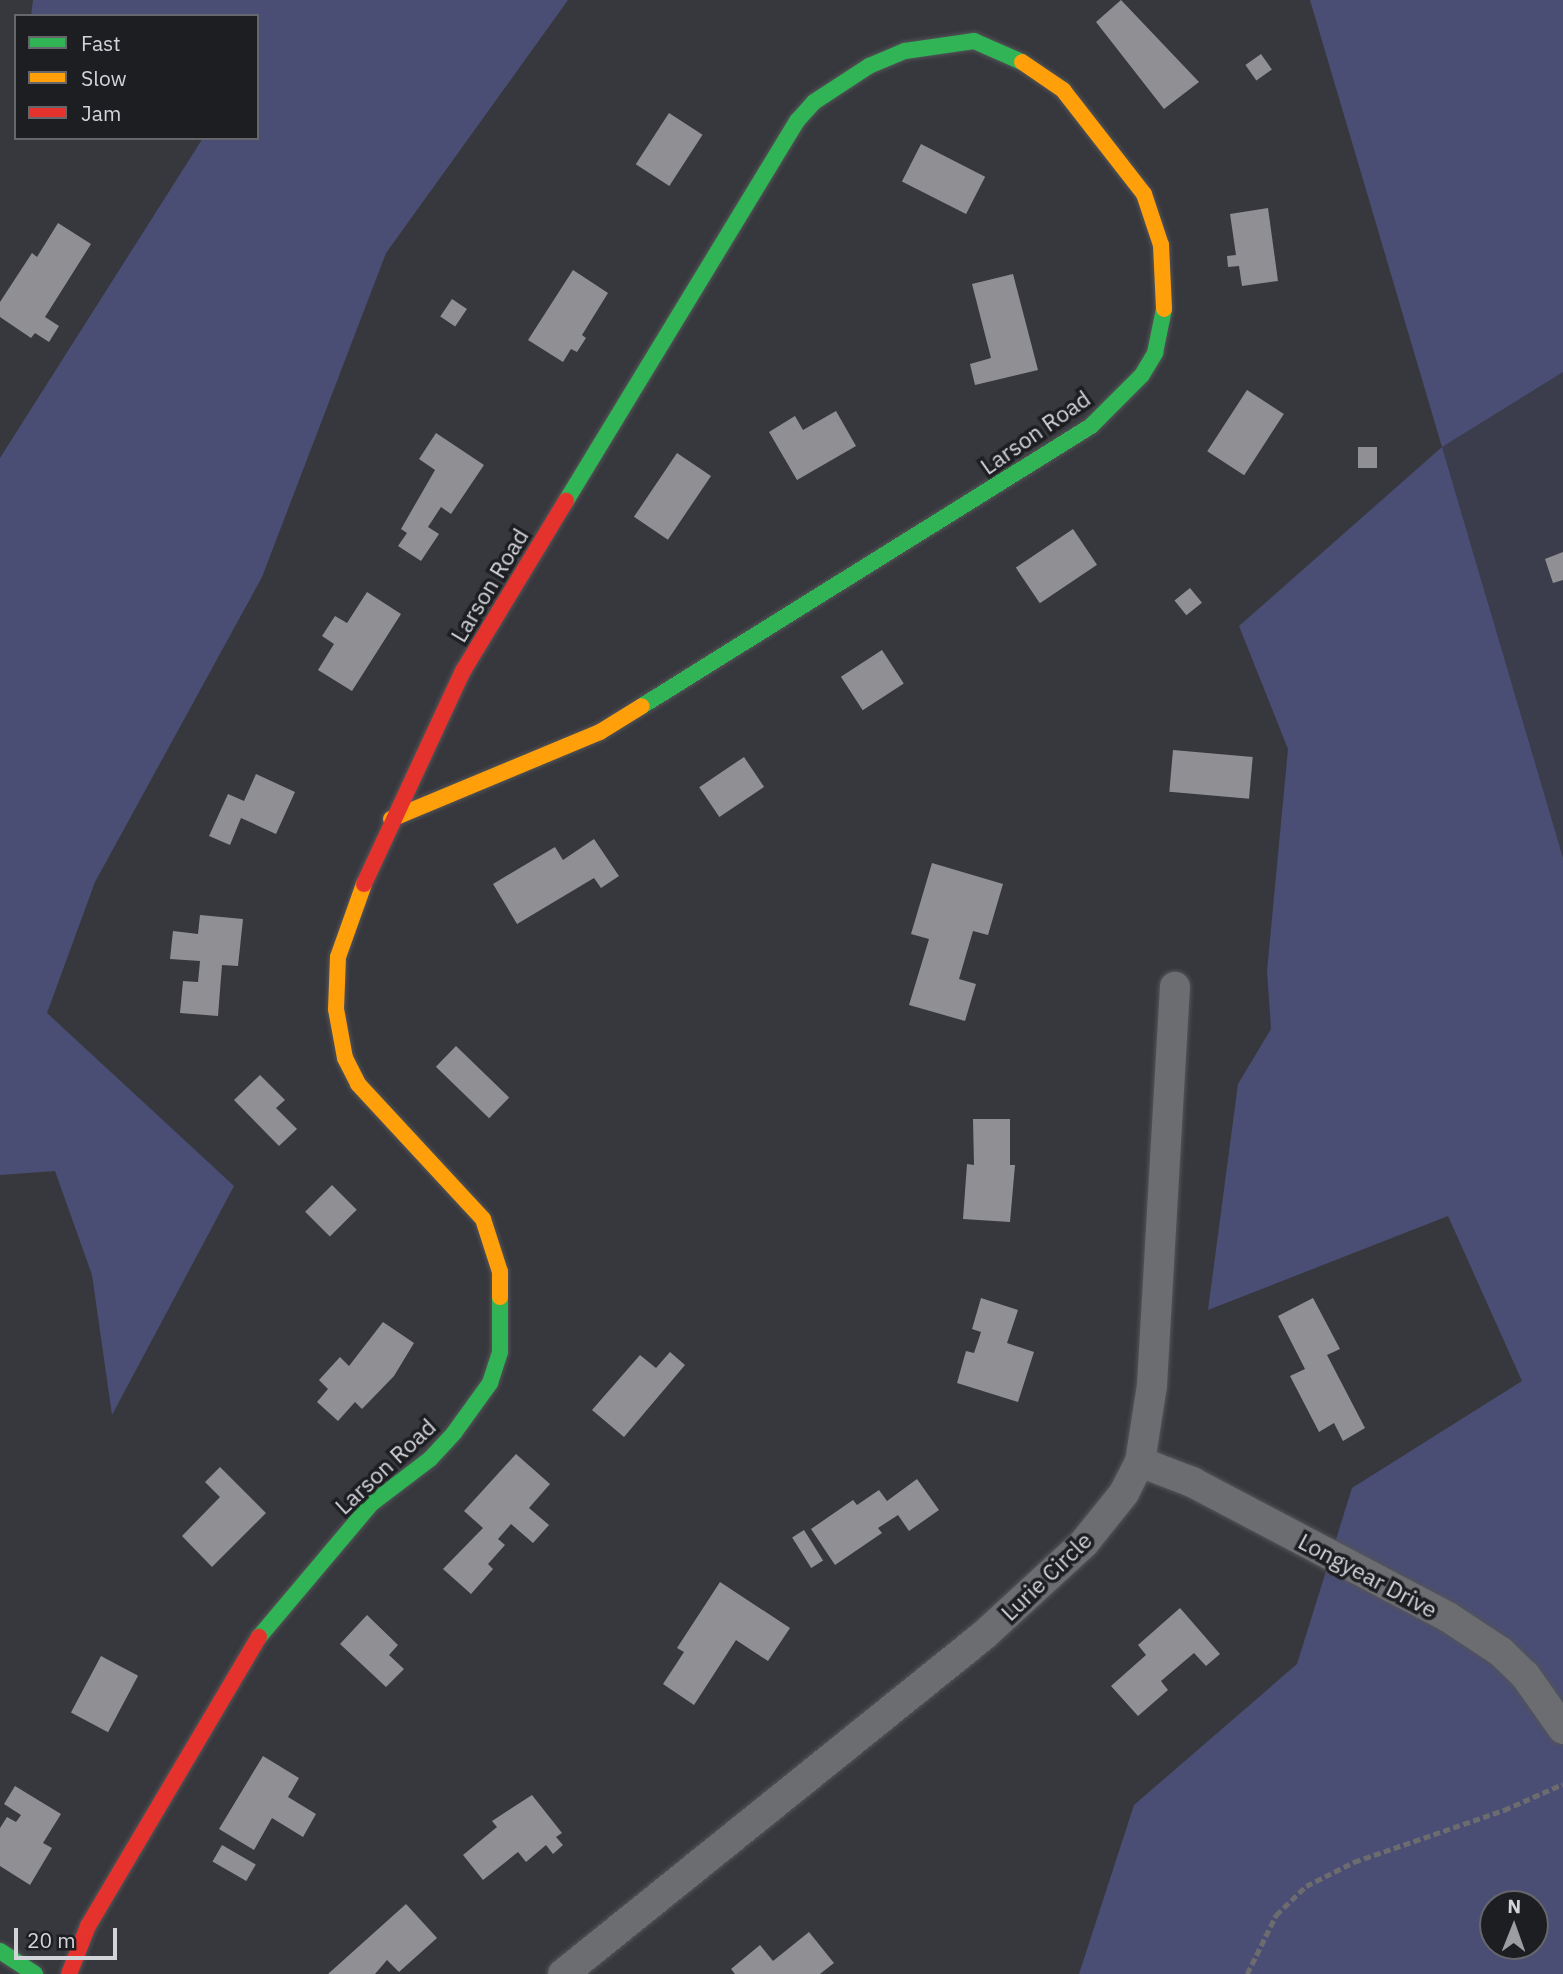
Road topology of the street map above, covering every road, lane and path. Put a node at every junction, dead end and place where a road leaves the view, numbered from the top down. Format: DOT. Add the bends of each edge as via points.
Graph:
graph roads {
  1 [pos="391,819"];
  2 [pos="1175,987"];
  3 [pos="1140,1462"];
  4 [pos="1563,1729"];
  5 [pos="1563,1784"];
  6 [pos="0,1951"];
  7 [pos="35,1974"];
  8 [pos="69,1974"];
  9 [pos="563,1974"];
  10 [pos="1247,1974"];
  1 -- 1 [label="street, Larson Road" via="463,671 797,121 814,102 869,66 905,51 974,41 1007,51 1063,90 1144,194 1161,245 1166,300 1155,353 1142,375 1091,426 1051,454 600,732"];
  1 -- 8 [label="street, Larson Road" via="338,957 338,1030 358,1084 483,1219 500,1272 500,1352 490,1383 454,1433 430,1460 371,1504 246,1652 88,1926"];
  2 -- 3 [label="street, Lurie Circle" via="1152,1385"];
  3 -- 4 [label="street, Longyear Drive" via="1192,1482 1448,1617 1501,1652 1525,1675"];
  3 -- 9 [label="street, Lurie Circle" via="1124,1493 1084,1543 1023,1601"];
  5 -- 10 [label="path" via="1504,1810 1354,1862 1306,1886 1276,1915"];
  6 -- 7 [label="street"];
}
